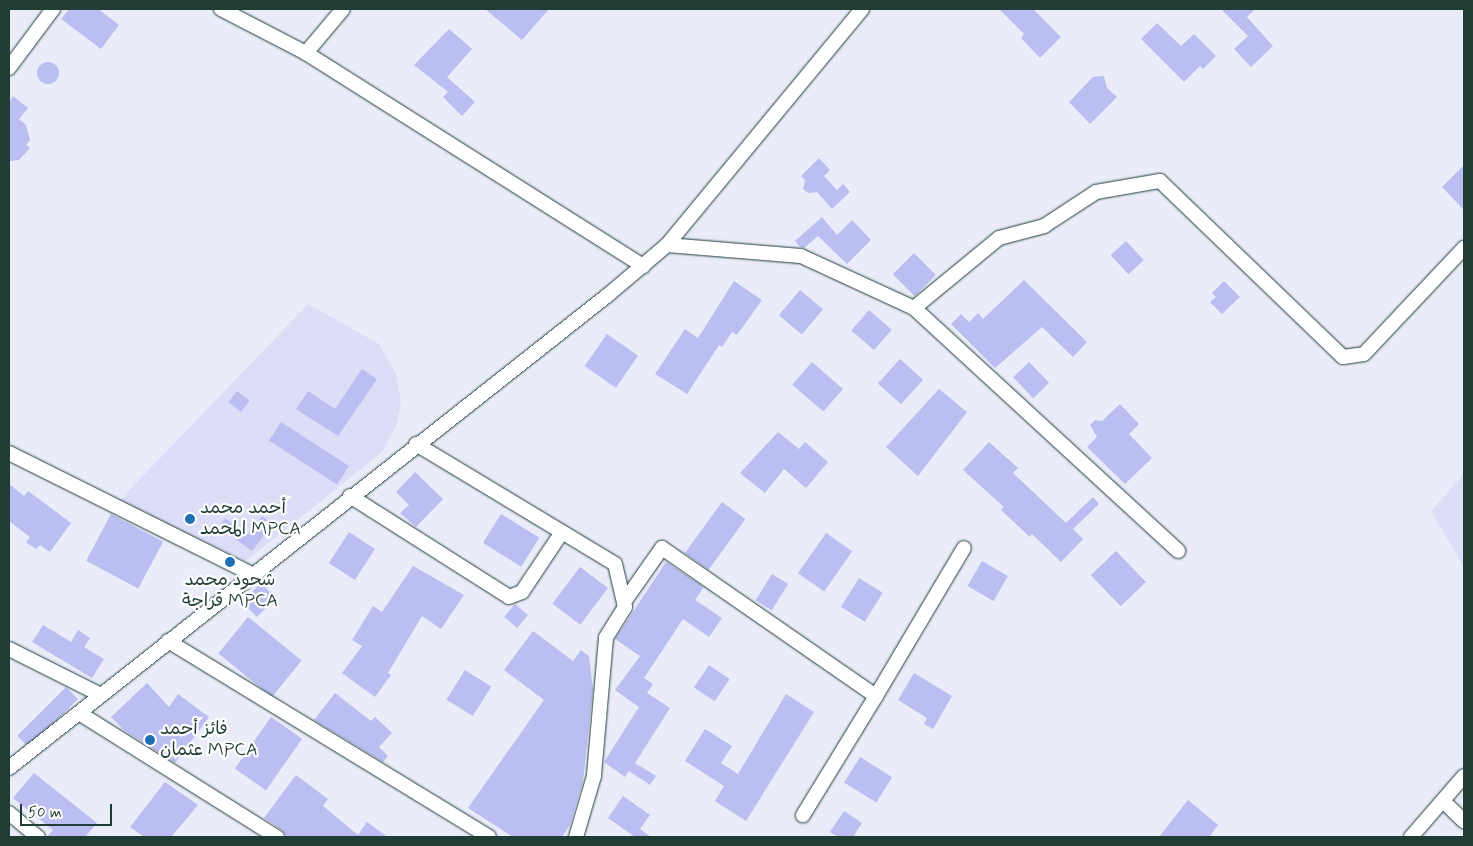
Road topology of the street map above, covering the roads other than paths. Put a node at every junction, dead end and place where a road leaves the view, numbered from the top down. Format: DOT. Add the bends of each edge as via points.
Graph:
graph roads {
  1 [pos="53,9"];
  2 [pos="222,9"];
  3 [pos="343,9"];
  4 [pos="862,9"];
  5 [pos="306,54"];
  6 [pos="9,68"];
  7 [pos="667,245"];
  8 [pos="1464,248"];
  9 [pos="643,266"];
  10 [pos="914,308"];
  11 [pos="416,444"];
  12 [pos="9,453"];
  13 [pos="350,496"];
  14 [pos="562,532"];
  15 [pos="964,548"];
  16 [pos="1178,551"];
  17 [pos="252,574"];
  18 [pos="624,602"];
  19 [pos="168,641"];
  20 [pos="9,649"];
  21 [pos="101,695"];
  22 [pos="876,696"];
  23 [pos="79,713"];
  24 [pos="9,768"];
  25 [pos="1464,776"];
  26 [pos="1443,801"];
  27 [pos="9,813"];
  28 [pos="803,815"];
  29 [pos="1464,821"];
  30 [pos="23,833"];
  31 [pos="38,837"];
  32 [pos="277,837"];
  33 [pos="489,837"];
  34 [pos="576,837"];
  35 [pos="1411,837"];
  1 -- 6 [label="street"];
  2 -- 5 [label="street"];
  3 -- 5 [label="street"];
  4 -- 7 [label="street"];
  5 -- 9 [label="street"];
  7 -- 9 [label="street"];
  7 -- 10 [label="street" via="801,256"];
  8 -- 10 [label="street" via="1364,354 1343,357 1160,181 1096,192 1044,226 999,238"];
  9 -- 11 [label="street"];
  10 -- 16 [label="street"];
  11 -- 13 [label="street"];
  11 -- 14 [label="street"];
  12 -- 17 [label="street"];
  13 -- 14 [label="street" via="509,596 522,592"];
  13 -- 17 [label="street"];
  14 -- 18 [label="street" via="615,564"];
  15 -- 22 [label="street"];
  17 -- 19 [label="street"];
  18 -- 22 [label="street" via="662,548"];
  18 -- 34 [label="street" via="625,607 606,638 594,776"];
  19 -- 21 [label="street"];
  19 -- 33 [label="street"];
  20 -- 21 [label="street"];
  21 -- 23 [label="street"];
  22 -- 28 [label="street"];
  23 -- 24 [label="street"];
  23 -- 32 [label="street"];
  25 -- 26 [label="street"];
  26 -- 29 [label="street"];
  26 -- 35 [label="street"];
  27 -- 30 [label="street"];
  30 -- 31 [label="street"];
}
